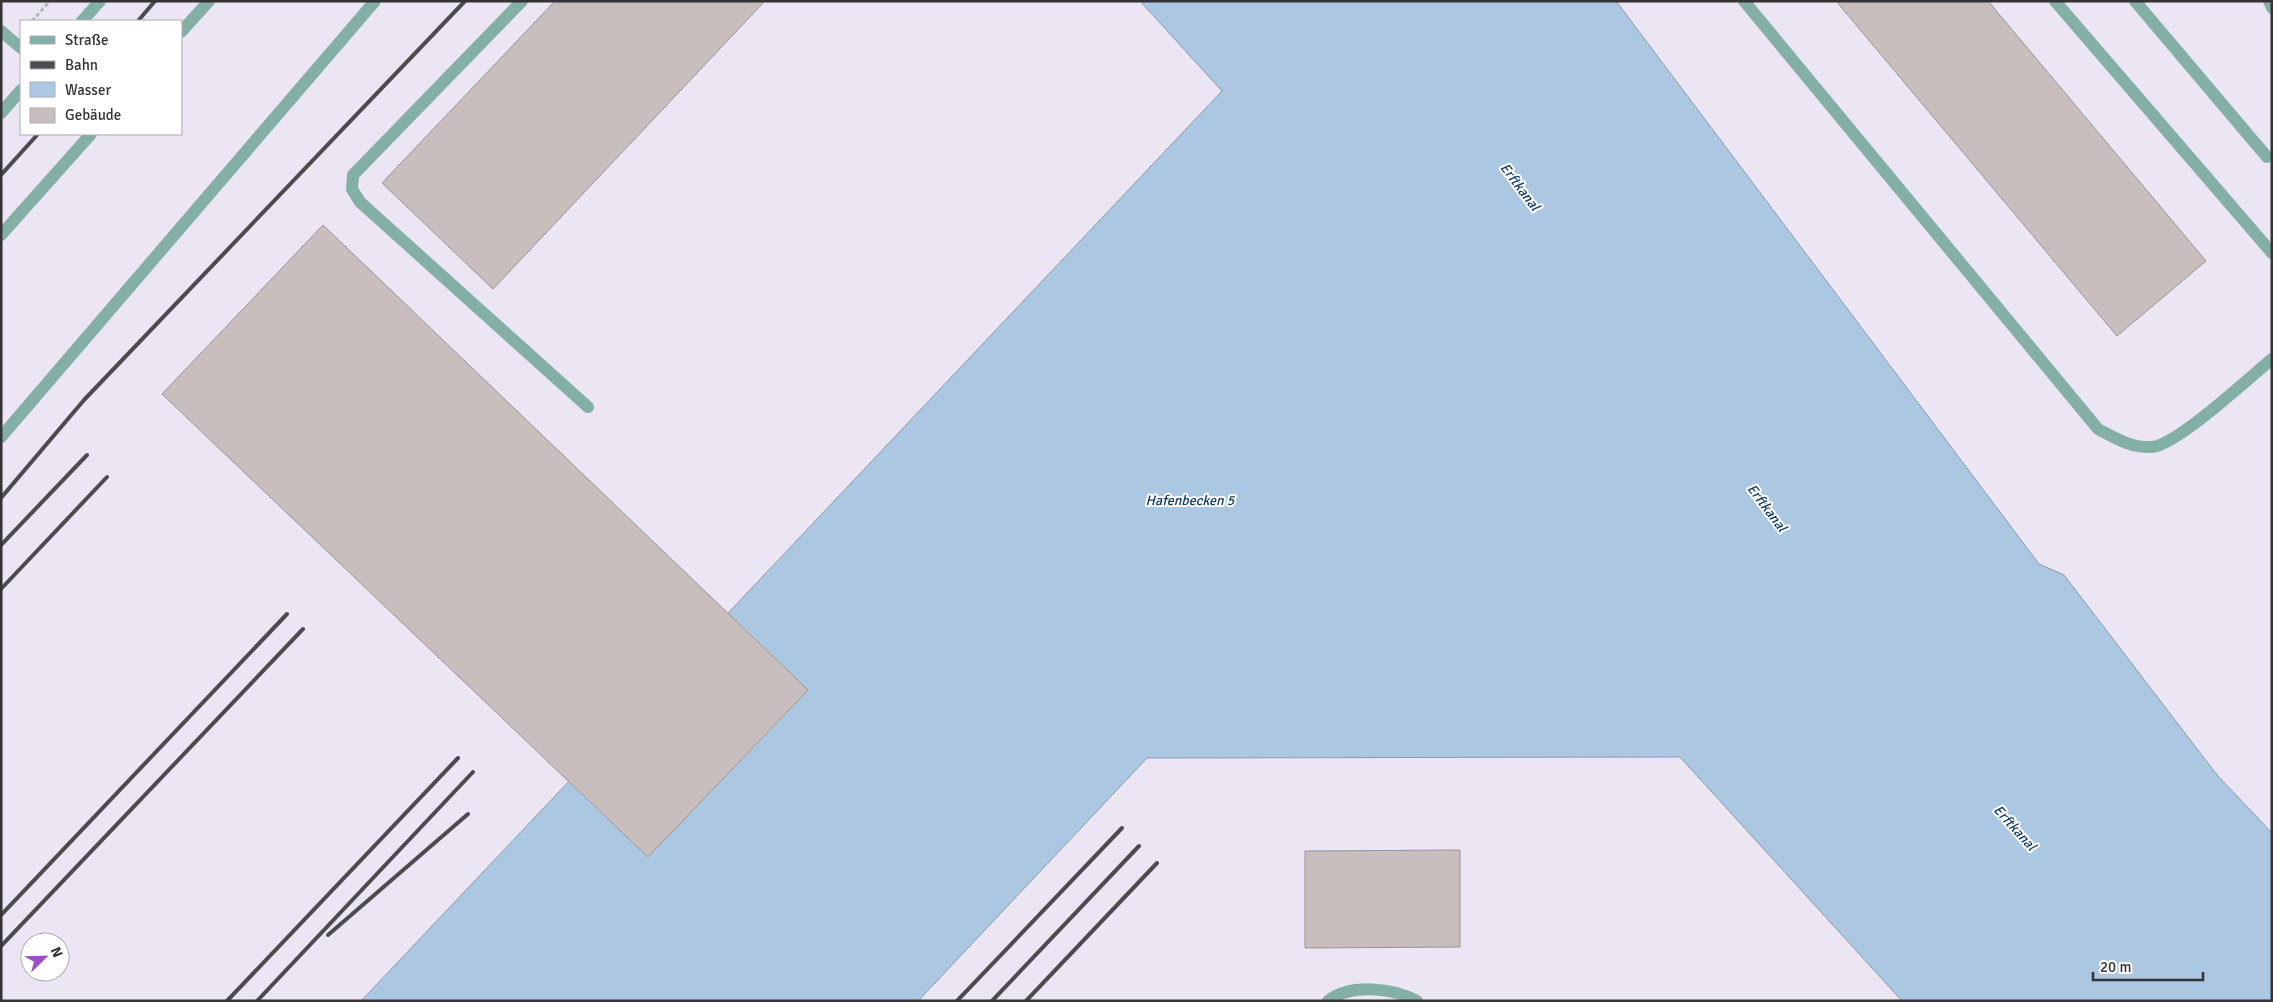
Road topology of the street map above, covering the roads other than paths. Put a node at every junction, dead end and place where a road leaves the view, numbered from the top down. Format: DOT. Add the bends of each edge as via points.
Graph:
graph roads {
  1 [pos="100,1"];
  2 [pos="208,1"];
  3 [pos="375,1"];
  4 [pos="522,1"];
  5 [pos="1744,1"];
  6 [pos="2056,1"];
  7 [pos="2135,1"];
  8 [pos="2269,1"];
  9 [pos="2272,8"];
  10 [pos="83,20"];
  11 [pos="1,31"];
  12 [pos="182,31"];
  13 [pos="20,47"];
  14 [pos="20,91"];
  15 [pos="1,113"];
  16 [pos="90,135"];
  17 [pos="2266,157"];
  18 [pos="1,235"];
  19 [pos="2272,253"];
  20 [pos="2272,359"];
  21 [pos="588,407"];
  22 [pos="1,437"];
  23 [pos="1358,991"];
  24 [pos="1328,1001"];
  25 [pos="1368,1001"];
  26 [pos="1417,1001"];
  1 -- 10 [label="street"];
  2 -- 12 [label="street"];
  3 -- 22 [label="street"];
  4 -- 21 [label="street" via="353,174 352,189 360,202"];
  5 -- 20 [label="street" via="2098,429 2127,445 2152,447 2174,439"];
  6 -- 19 [label="street"];
  7 -- 17 [label="street"];
  8 -- 9 [label="street"];
  11 -- 13 [label="street"];
  14 -- 15 [label="street"];
  16 -- 18 [label="street"];
  23 -- 24 [label="street"];
  23 -- 25 [label="street"];
  23 -- 26 [label="street" via="1384,990"];
}
